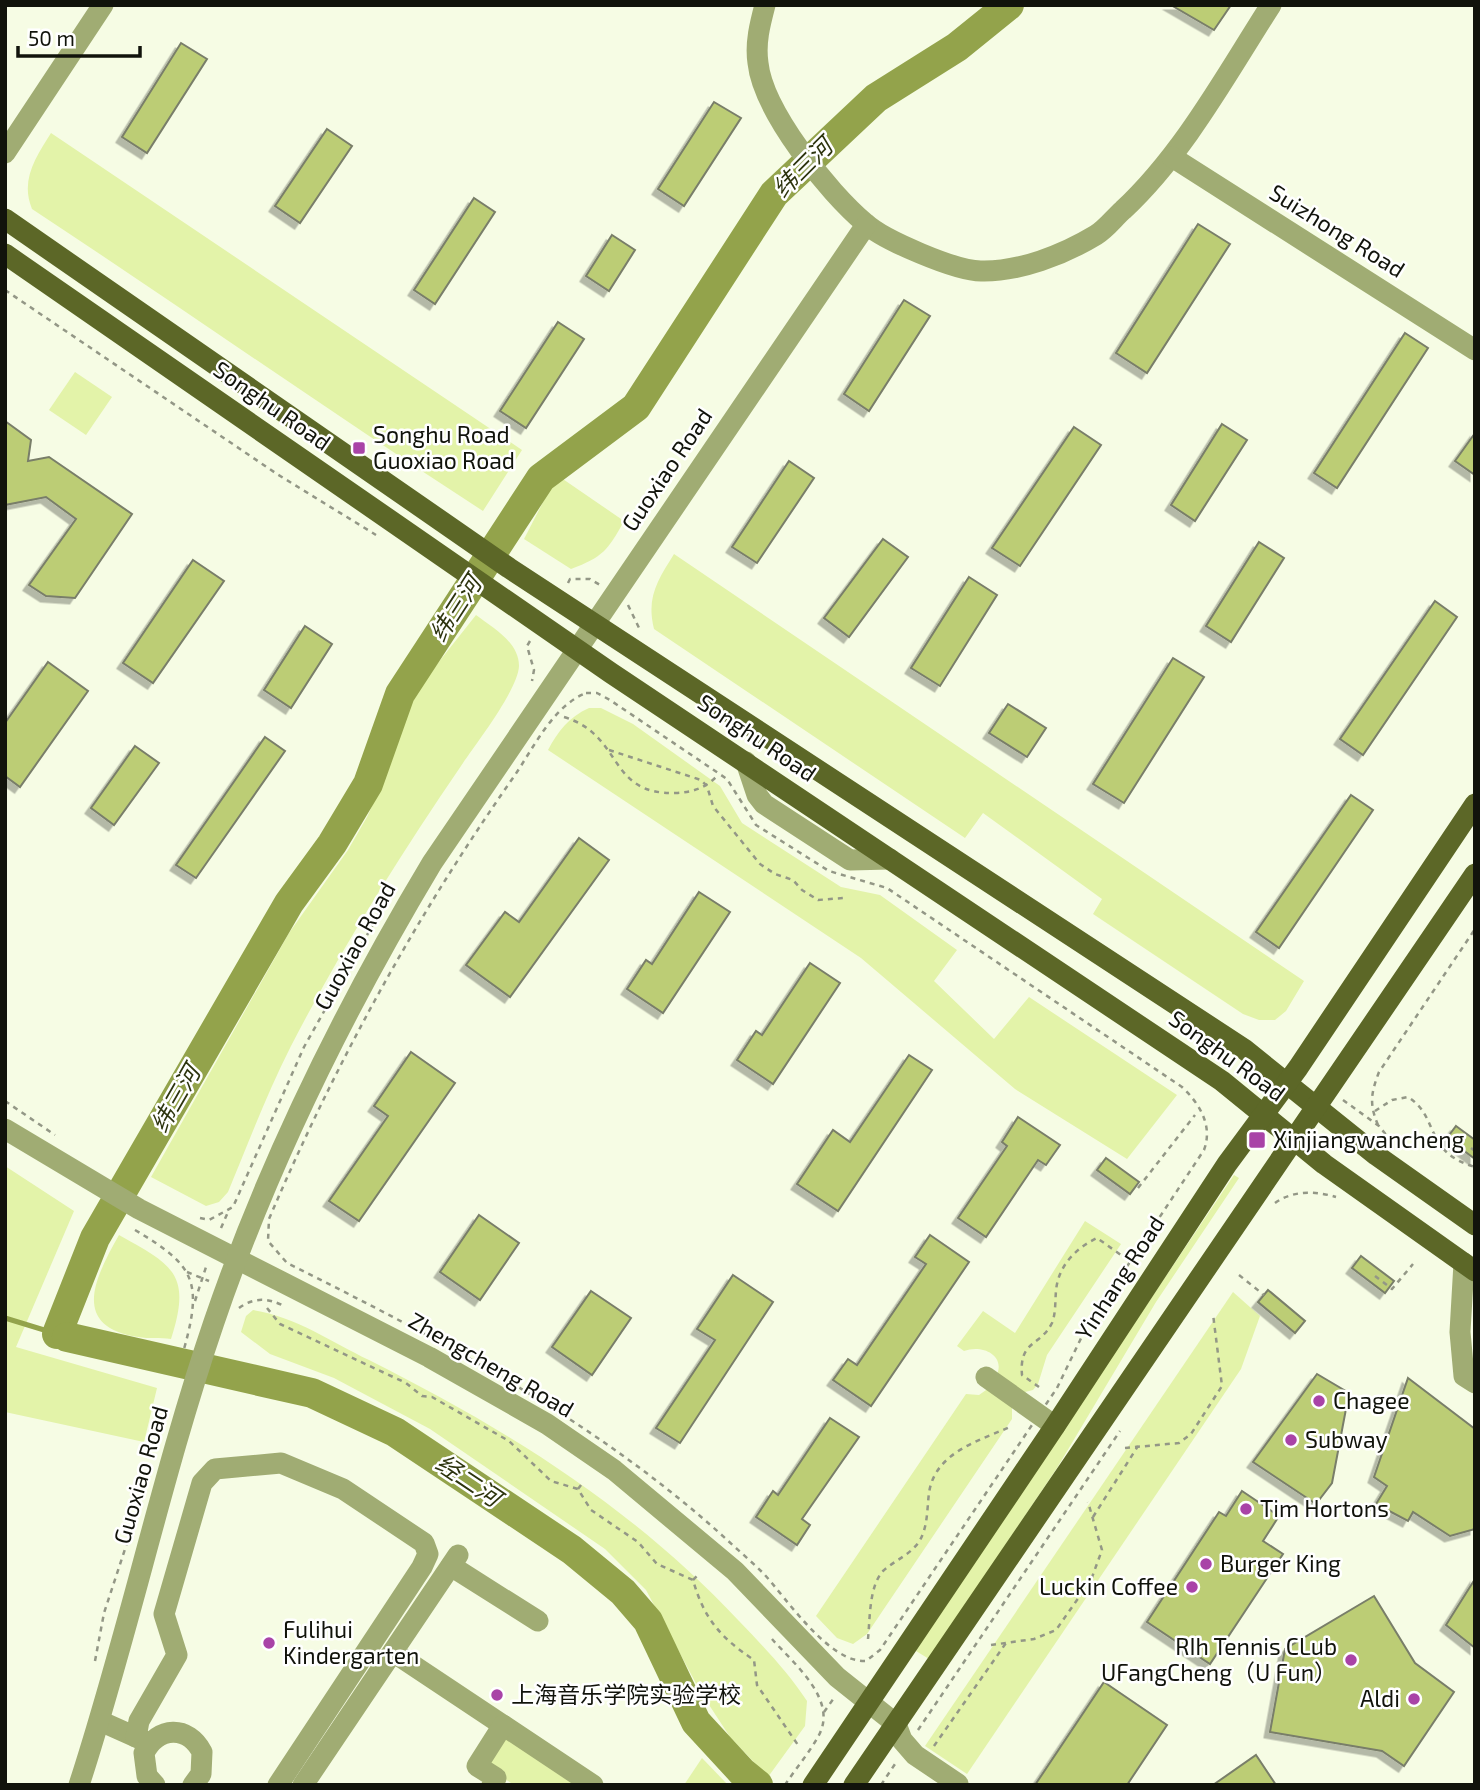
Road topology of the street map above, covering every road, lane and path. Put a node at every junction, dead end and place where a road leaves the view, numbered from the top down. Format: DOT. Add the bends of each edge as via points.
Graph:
graph roads {
  1 [pos="103,5"];
  2 [pos="765,5"];
  3 [pos="1271,5"];
  4 [pos="5,153"];
  5 [pos="1172,157"];
  6 [pos="5,219"];
  7 [pos="866,225"];
  8 [pos="5,254"];
  9 [pos="5,290"];
  10 [pos="1475,350"];
  11 [pos="277,474"];
  12 [pos="594,623"];
  13 [pos="577,649"];
  14 [pos="564,717"];
  15 [pos="609,750"];
  16 [pos="716,777"];
  17 [pos="707,786"];
  18 [pos="735,791"];
  19 [pos="1475,804"];
  20 [pos="1475,874"];
  21 [pos="872,883"];
  22 [pos="844,898"];
  23 [pos="1475,929"];
  24 [pos="1287,1081"];
  25 [pos="5,1101"];
  26 [pos="1315,1104"];
  27 [pos="276,1106"];
  28 [pos="1375,1111"];
  29 [pos="1262,1112"];
  30 [pos="1195,1115"];
  31 [pos="1379,1126"];
  32 [pos="5,1129"];
  33 [pos="1293,1137"];
  34 [pos="60,1139"];
  35 [pos="1471,1148"];
  36 [pos="1475,1151"];
  37 [pos="1475,1167"];
  38 [pos="1138,1188"];
  39 [pos="1342,1201"];
  40 [pos="1273,1204"];
  41 [pos="133,1217"];
  42 [pos="195,1217"];
  43 [pos="1475,1225"];
  44 [pos="1121,1255"];
  45 [pos="237,1260"];
  46 [pos="1413,1264"];
  47 [pos="1470,1267"];
  48 [pos="1239,1275"];
  49 [pos="1376,1276"];
  50 [pos="1264,1295"];
  51 [pos="286,1307"];
  52 [pos="267,1308"];
  53 [pos="235,1313"];
  54 [pos="1213,1314"];
  55 [pos="204,1320"];
  56 [pos="1465,1320"];
  57 [pos="1475,1349"];
  58 [pos="986,1377"];
  59 [pos="1475,1383"];
  60 [pos="1039,1387"];
  61 [pos="1047,1421"];
  62 [pos="1012,1426"];
  63 [pos="1120,1431"];
  64 [pos="1138,1446"];
  65 [pos="1125,1448"];
  66 [pos="584,1481"];
  67 [pos="578,1489"];
  68 [pos="1087,1502"];
  69 [pos="1092,1518"];
  70 [pos="133,1529"];
  71 [pos="698,1575"];
  72 [pos="693,1580"];
  73 [pos="538,1620"];
  74 [pos="766,1632"];
  75 [pos="868,1639"];
  76 [pos="1006,1643"];
  77 [pos="991,1644"];
  78 [pos="393,1652"];
  79 [pos="93,1668"];
  80 [pos="867,1701"];
  81 [pos="100,1721"];
  82 [pos="896,1724"];
  83 [pos="503,1725"];
  84 [pos="143,1740"];
  85 [pos="798,1745"];
  86 [pos="906,1746"];
  87 [pos="924,1761"];
  88 [pos="816,1781"];
  89 [pos="958,1784"];
  90 [pos="79,1785"];
  91 [pos="155,1785"];
  92 [pos="193,1785"];
  93 [pos="278,1785"];
  94 [pos="303,1785"];
  95 [pos="492,1785"];
  96 [pos="593,1785"];
  97 [pos="785,1785"];
  98 [pos="854,1785"];
  99 [pos="881,1785"];
  1 -- 4 [label="street"];
  2 -- 7 [label="street" via="758,30 757,64 774,108 798,149"];
  3 -- 5 [label="street"];
  5 -- 7 [label="street" via="1097,234 1050,258 1001,269 979,272 948,266"];
  5 -- 10 [label="street, Suizhong Road"];
  6 -- 12 [label="main road, Songhu Road"];
  7 -- 12 [label="street, Guoxiao Road"];
  8 -- 13 [label="main road, Songhu Road"];
  9 -- 11 [label="path"];
  12 -- 13 [label="street, Guoxiao Road"];
  12 -- 24 [label="main road, Songhu Road"];
  13 -- 29 [label="main road, Songhu Road"];
  13 -- 45 [label="street, Guoxiao Road" via="432,863 384,944 297,1118"];
  14 -- 15 [label="path" via="587,726"];
  15 -- 17 [label="path" via="691,775"];
  15 -- 17 [label="path" via="630,781 644,790 691,792"];
  16 -- 17 [label="path"];
  17 -- 22 [label="path" via="713,806 760,864 793,880 818,900"];
  18 -- 61 [label="path" via="727,779 597,693 566,703 407,940 328,1085 269,1219 268,1241 287,1263 481,1363 614,1447 763,1573 831,1647 860,1661 880,1650"];
  19 -- 24 [label="main road, Yinhang Road"];
  20 -- 26 [label="main road"];
  21 -- 61 [label="path" via="887,888 1182,1087 1205,1117 1208,1141 1204,1150 1085,1330"];
  23 -- 31 [label="path" via="1379,1072 1371,1101"];
  24 -- 26 [label="main road, Songhu Road"];
  24 -- 29 [label="main road, Yinhang Road"];
  25 -- 34 [label="path"];
  26 -- 33 [label="main road"];
  26 -- 43 [label="main road, Songhu Road" via="1376,1155"];
  27 -- 42 [label="path" via="233,1208 209,1220"];
  28 -- 37 [label="path" via="1392,1100 1409,1097 1422,1109 1437,1144 1461,1164"];
  29 -- 33 [label="main road, Songhu Road"];
  29 -- 61 [label="main road, Yinhang Road"];
  30 -- 38 [label="path"];
  32 -- 41 [label="street, Zhengcheng Road" via="84,1178"];
  33 -- 47 [label="main road, Songhu Road"];
  33 -- 82 [label="main road"];
  35 -- 36 [label="path"];
  39 -- 40 [label="path" via="1320,1193 1301,1193"];
  41 -- 45 [label="street, Zhengcheng Road"];
  41 -- 55 [label="path" via="182,1264"];
  44 -- 60 [label="path" via="1097,1238 1079,1246 1062,1269 1054,1320 1021,1358 1022,1375"];
  45 -- 55 [label="street, Guoxiao Road"];
  45 -- 80 [label="street, Zhengcheng Road" via="429,1357 547,1424 614,1470 735,1571 836,1677"];
  46 -- 49 [label="path" via="1392,1289"];
  47 -- 56 [label="street"];
  48 -- 50 [label="path"];
  51 -- 53 [label="path" via="269,1299 254,1300"];
  52 -- 67 [label="path" via="280,1324 349,1354 422,1396 432,1396 509,1441 551,1482"];
  54 -- 64 [label="path" via="1222,1386 1191,1434 1179,1443"];
  55 -- 81 [label="street, Guoxiao Road" via="184,1423"];
  56 -- 57 [label="street"];
  56 -- 59 [label="street" via="1464,1376"];
  58 -- 61 [label="street"];
  61 -- 80 [label="main road, Yinhang Road"];
  62 -- 75 [label="path" via="939,1466 933,1475 921,1539 882,1573 877,1583"];
  63 -- 86 [label="path"];
  64 -- 65 [label="path"];
  64 -- 69 [label="path"];
  66 -- 67 [label="path"];
  67 -- 72 [label="path" via="591,1510 638,1542 657,1564"];
  68 -- 69 [label="path"];
  69 -- 76 [label="path" via="1102,1550 1091,1580 1056,1630"];
  70 -- 79 [label="path" via="104,1613"];
  71 -- 72 [label="path"];
  72 -- 85 [label="path" via="701,1606 723,1640 754,1660 757,1685"];
  73 -- 78 [label="street" via="455,1561"];
  74 -- 97 [label="path" via="824,1706 820,1733"];
  76 -- 77 [label="path"];
  76 -- 87 [label="path"];
  78 -- 83 [label="street"];
  78 -- 94 [label="street"];
  80 -- 82 [label="street, Zhengcheng Road"];
  80 -- 88 [label="main road, Yinhang Road"];
  81 -- 84 [label="street"];
  81 -- 90 [label="street, Guoxiao Road"];
  82 -- 86 [label="street"];
  82 -- 98 [label="main road"];
  83 -- 95 [label="street" via="477,1766 496,1778"];
  83 -- 96 [label="street"];
  84 -- 91 [label="street" via="143,1763"];
  84 -- 92 [label="street" via="174,1731 197,1742 204,1762"];
  84 -- 93 [label="street" via="139,1721 177,1655 164,1614 202,1483 215,1469 281,1463 343,1489 424,1543 428,1554"];
  86 -- 87 [label="street"];
  86 -- 99 [label="path"];
  87 -- 89 [label="street"];
}
